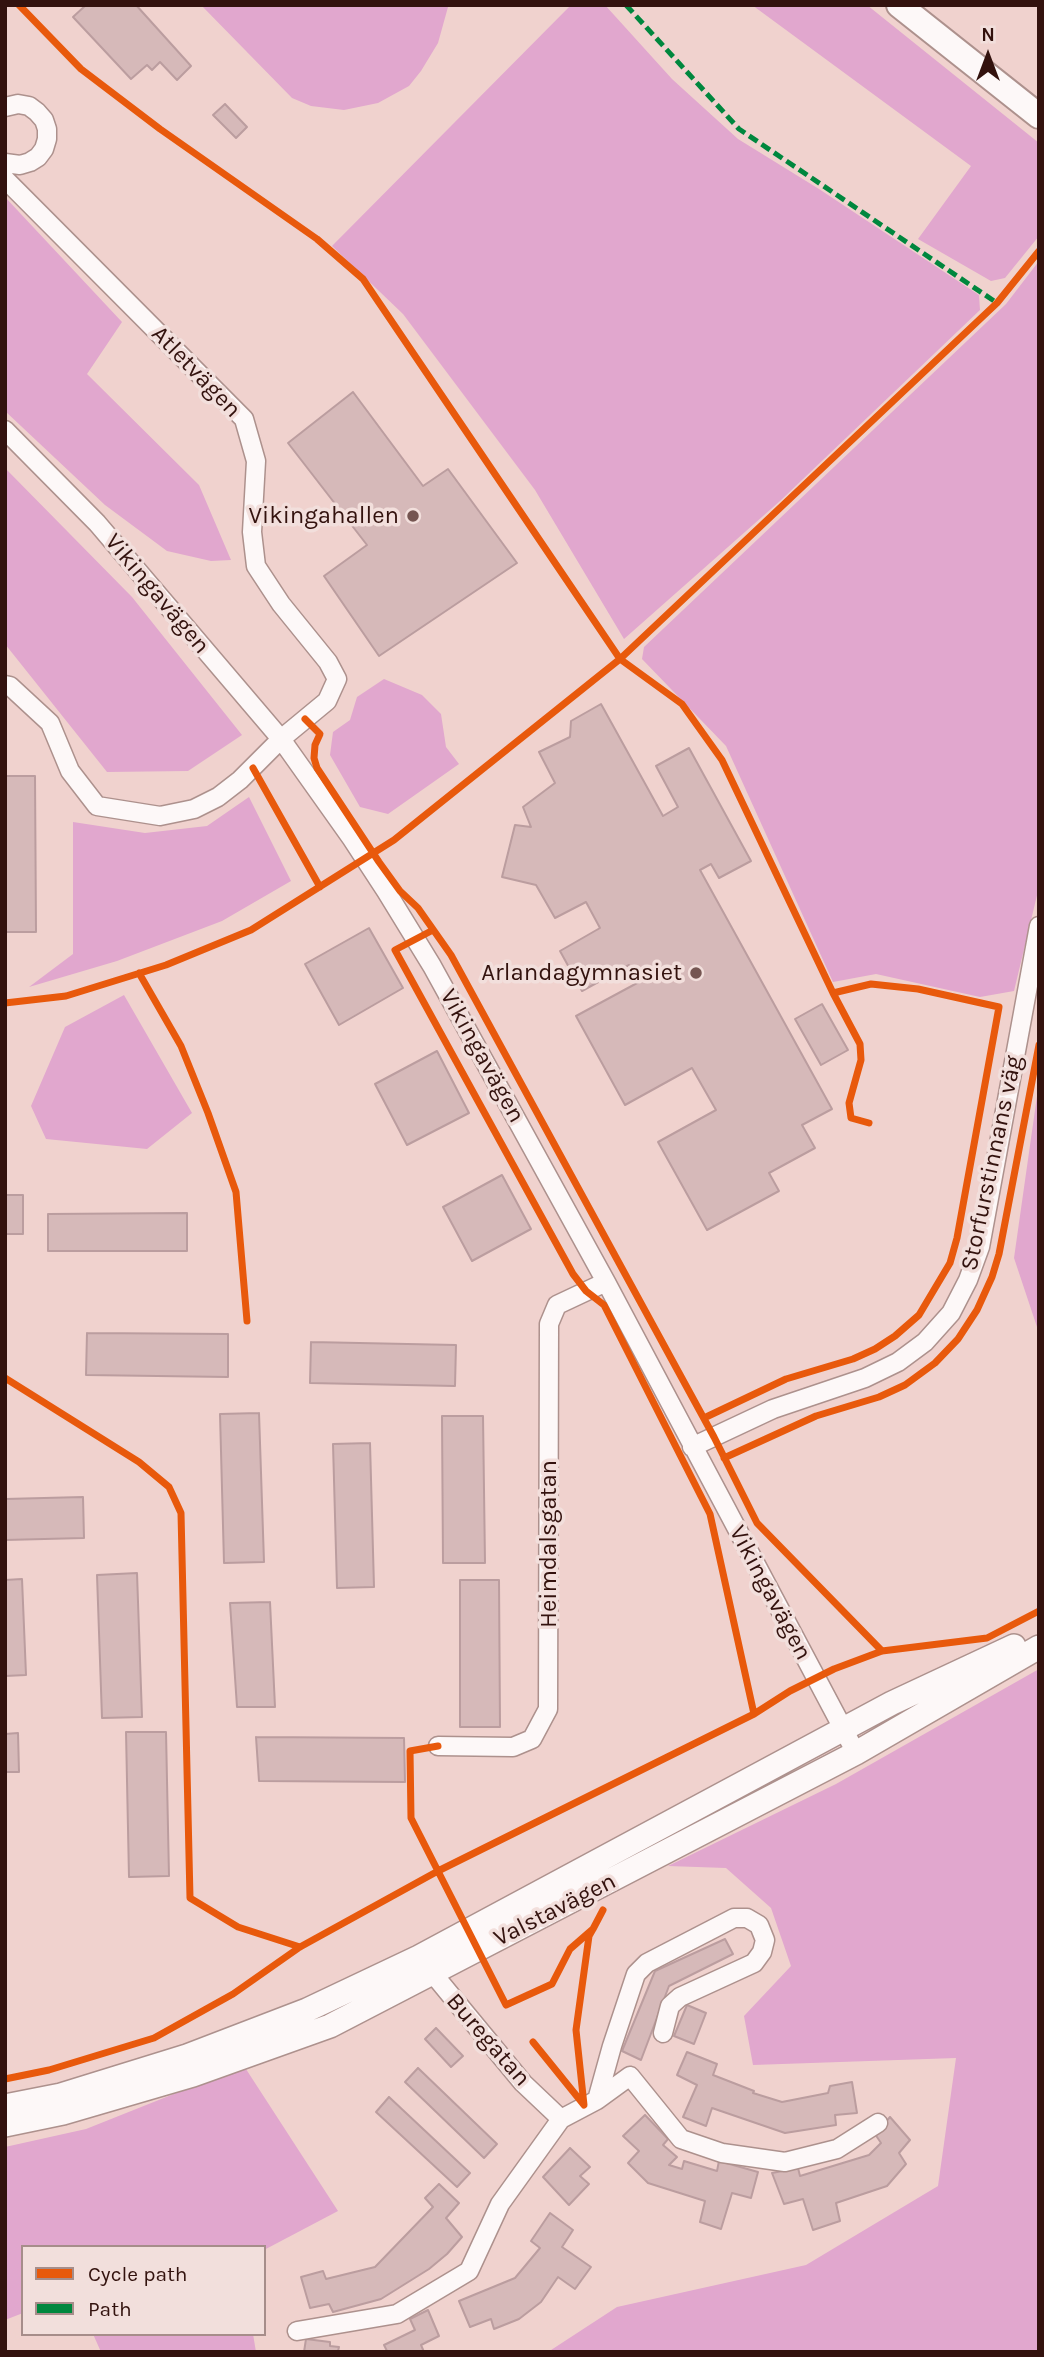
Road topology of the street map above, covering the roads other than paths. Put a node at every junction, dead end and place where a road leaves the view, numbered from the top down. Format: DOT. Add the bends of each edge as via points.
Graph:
graph roads {
  1 [pos="900,5"];
  2 [pos="5,107"];
  3 [pos="1039,117"];
  4 [pos="6,174"];
  5 [pos="5,430"];
  6 [pos="5,685"];
  7 [pos="281,739"];
  8 [pos="1039,926"];
  9 [pos="606,1282"];
  10 [pos="692,1447"];
  11 [pos="1039,1635"];
  12 [pos="1039,1647"];
  13 [pos="843,1729"];
  14 [pos="438,1746"];
  15 [pos="856,1753"];
  16 [pos="426,1965"];
  17 [pos="663,2033"];
  18 [pos="597,2100"];
  19 [pos="5,2106"];
  20 [pos="561,2119"];
  21 [pos="878,2123"];
  22 [pos="5,2125"];
  23 [pos="297,2331"];
  1 -- 3 [label="main road"];
  2 -- 4 [label="street, Atletvägen" via="29,106 47,129 38,157"];
  4 -- 7 [label="street, Atletvägen" via="244,419 256,461 252,532 256,566 337,679 327,701"];
  5 -- 7 [label="street, Vikingavägen" via="97,523"];
  6 -- 7 [label="street" via="50,723 70,771 97,806 160,816 194,809 240,780"];
  7 -- 9 [label="street, Vikingavägen" via="432,965"];
  8 -- 10 [label="street, Storfurstinnans väg" via="979,1247 951,1313 925,1342 898,1362 773,1409"];
  9 -- 10 [label="street, Vikingavägen"];
  9 -- 14 [label="street, Heimdalsgatan" via="557,1305 549,1324 548,1709 533,1739 513,1747"];
  10 -- 13 [label="street, Vikingavägen"];
  11 -- 13 [label="street, Valstavägen"];
  12 -- 15 [label="street, Valstavägen"];
  13 -- 15 [label="street, Vikingavägen"];
  13 -- 16 [label="street, Valstavägen"];
  15 -- 16 [label="street, Valstavägen"];
  16 -- 19 [label="street, Valstavägen" via="187,2056 61,2095"];
  16 -- 20 [label="street, Buregatan" via="523,2082"];
  16 -- 22 [label="street, Valstavägen" via="330,2026 193,2076"];
  17 -- 18 [label="street" via="670,2006 680,1997 754,1962 765,1940 759,1926 747,1918 734,1918 647,1962 636,1974"];
  18 -- 20 [label="street"];
  18 -- 21 [label="street" via="630,2076 681,2139 722,2153 785,2162 837,2149"];
  20 -- 23 [label="street" via="500,2204 469,2271 397,2314"];
}
